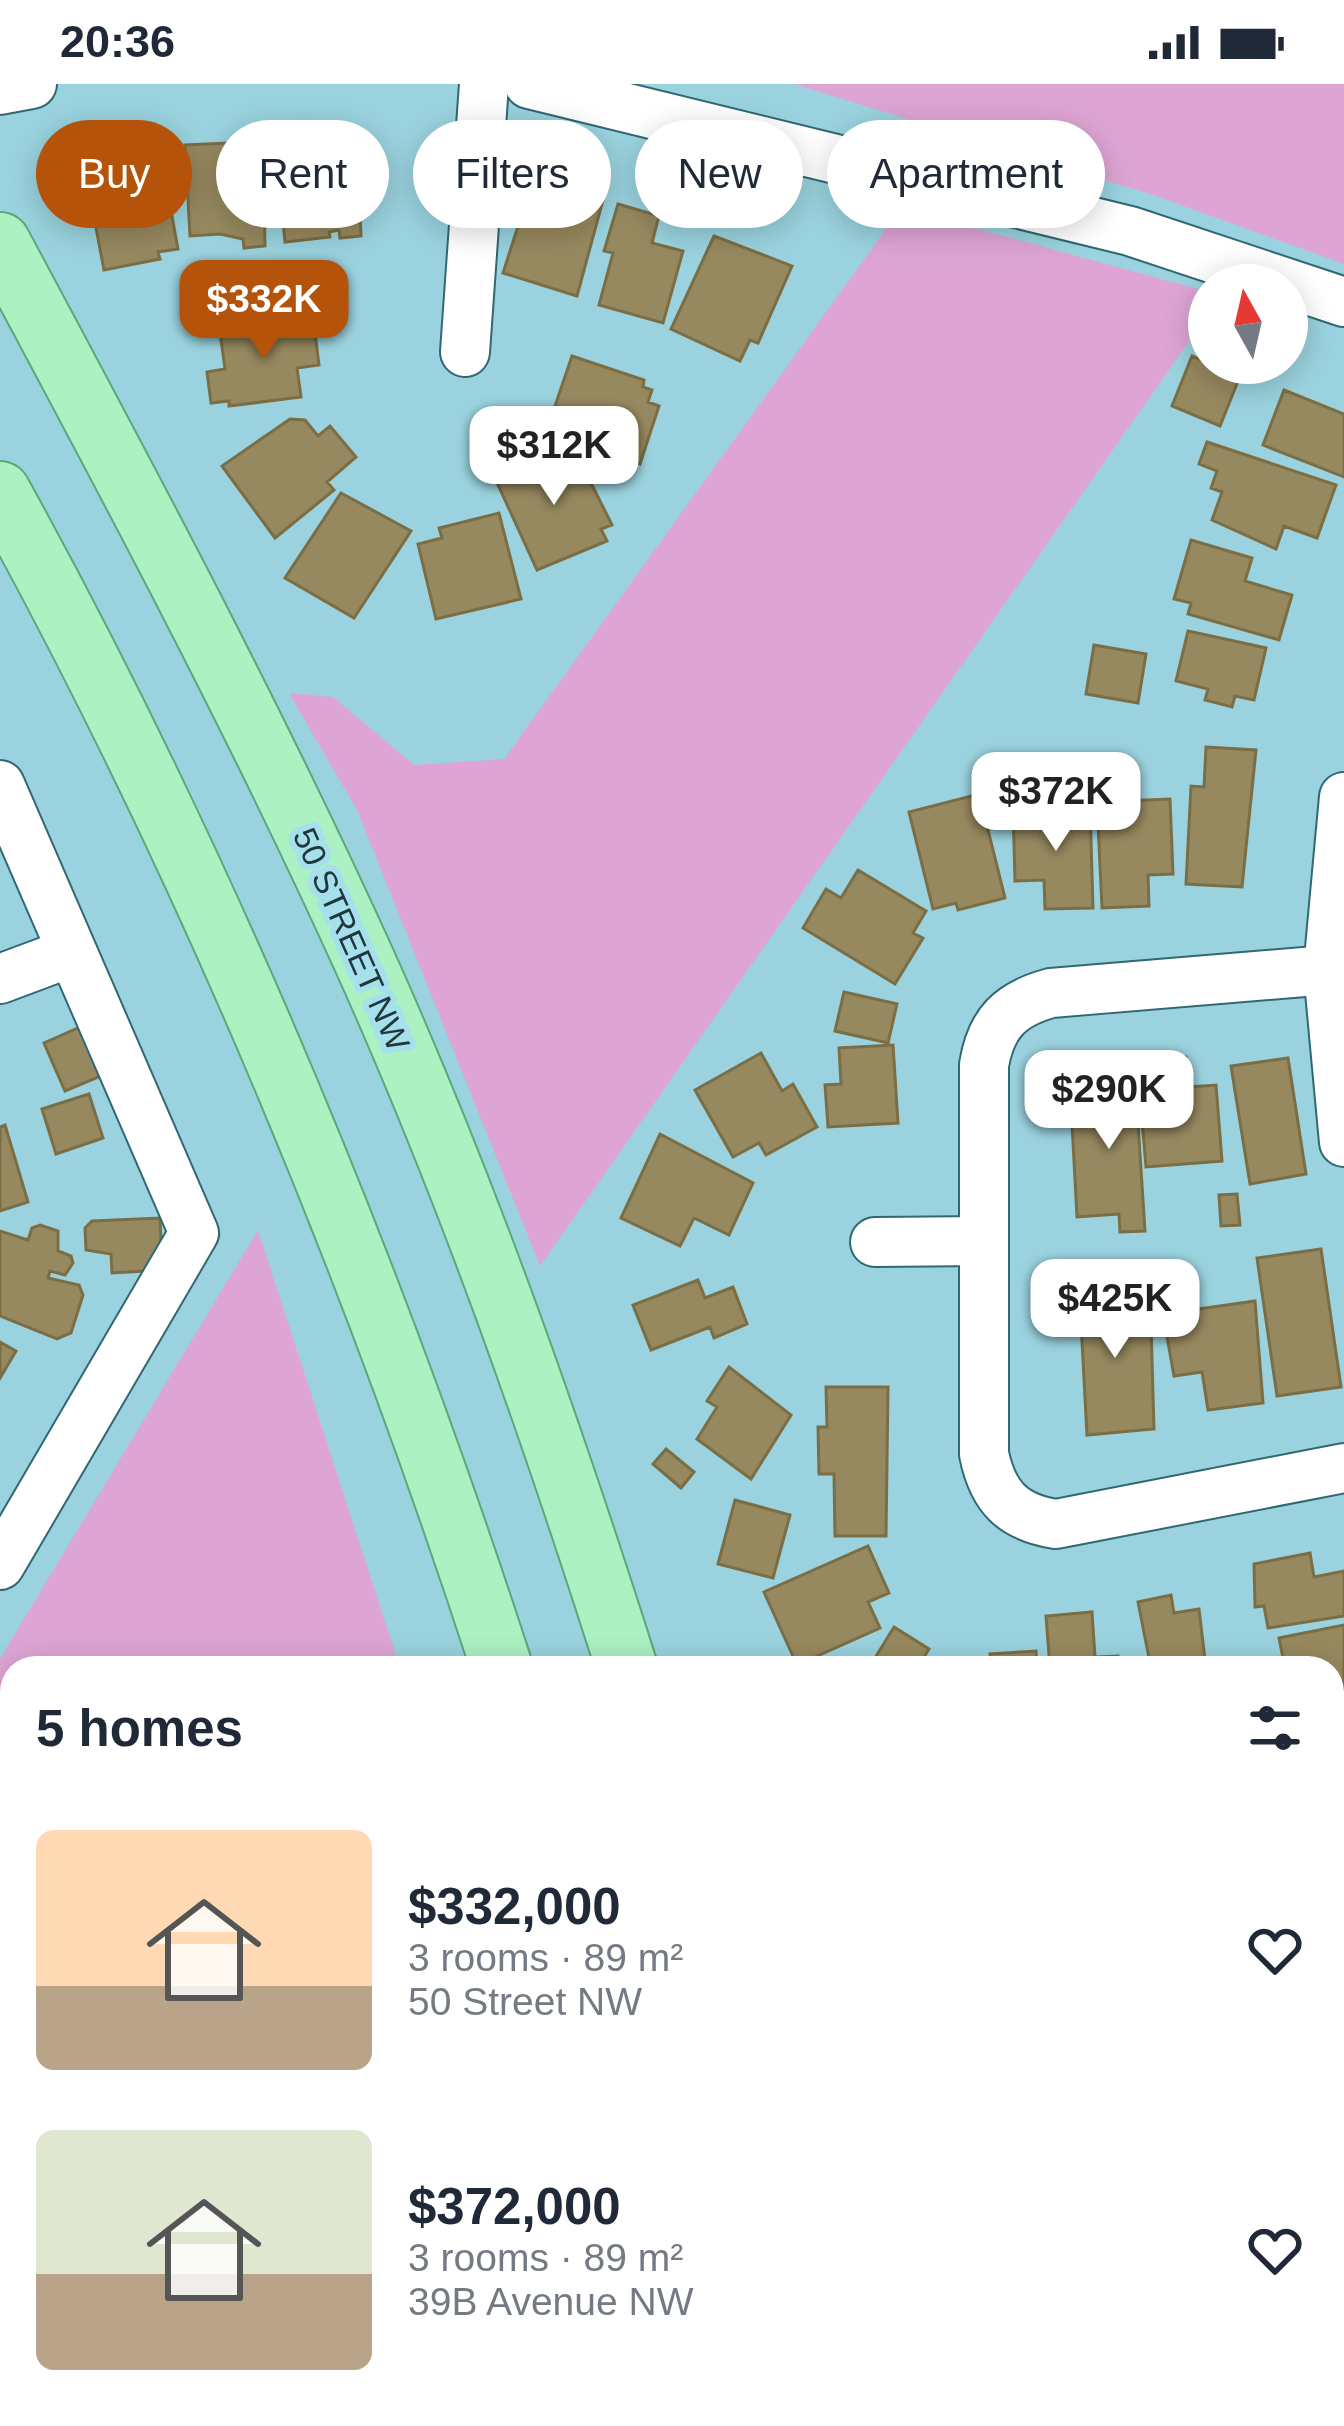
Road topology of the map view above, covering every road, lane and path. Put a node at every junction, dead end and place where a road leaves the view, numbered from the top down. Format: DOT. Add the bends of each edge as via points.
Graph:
graph roads {
  1 [pos="32,84"];
  2 [pos="484,84"];
  3 [pos="529,84"];
  4 [pos="0,90"];
  5 [pos="0,242"];
  6 [pos="1344,302"];
  7 [pos="465,352"];
  8 [pos="0,492"];
  9 [pos="0,784"];
  10 [pos="1344,797"];
  11 [pos="72,952"];
  12 [pos="1328,970"];
  13 [pos="0,979"];
  14 [pos="1344,1142"];
  15 [pos="875,1241"];
  16 [pos="984,1241"];
  17 [pos="1344,1468"];
  18 [pos="0,1565"];
  19 [pos="498,1656"];
  20 [pos="623,1656"];
  1 -- 4 [label="street"];
  2 -- 7 [label="street"];
  3 -- 6 [label="street" via="1130,231"];
  5 -- 20 [label="main road, 50 STREET NW" via="188,595 368,968 499,1286"];
  8 -- 19 [label="main road" via="136,747 242,976 322,1164"];
  9 -- 11 [label="street"];
  10 -- 12 [label="street"];
  11 -- 13 [label="street"];
  11 -- 18 [label="street" via="194,1233"];
  12 -- 14 [label="street"];
  12 -- 16 [label="street" via="1051,993 1006,1013 985,1065"];
  15 -- 16 [label="street"];
  16 -- 17 [label="street" via="984,1454 1011,1510 1075,1522"];
}
